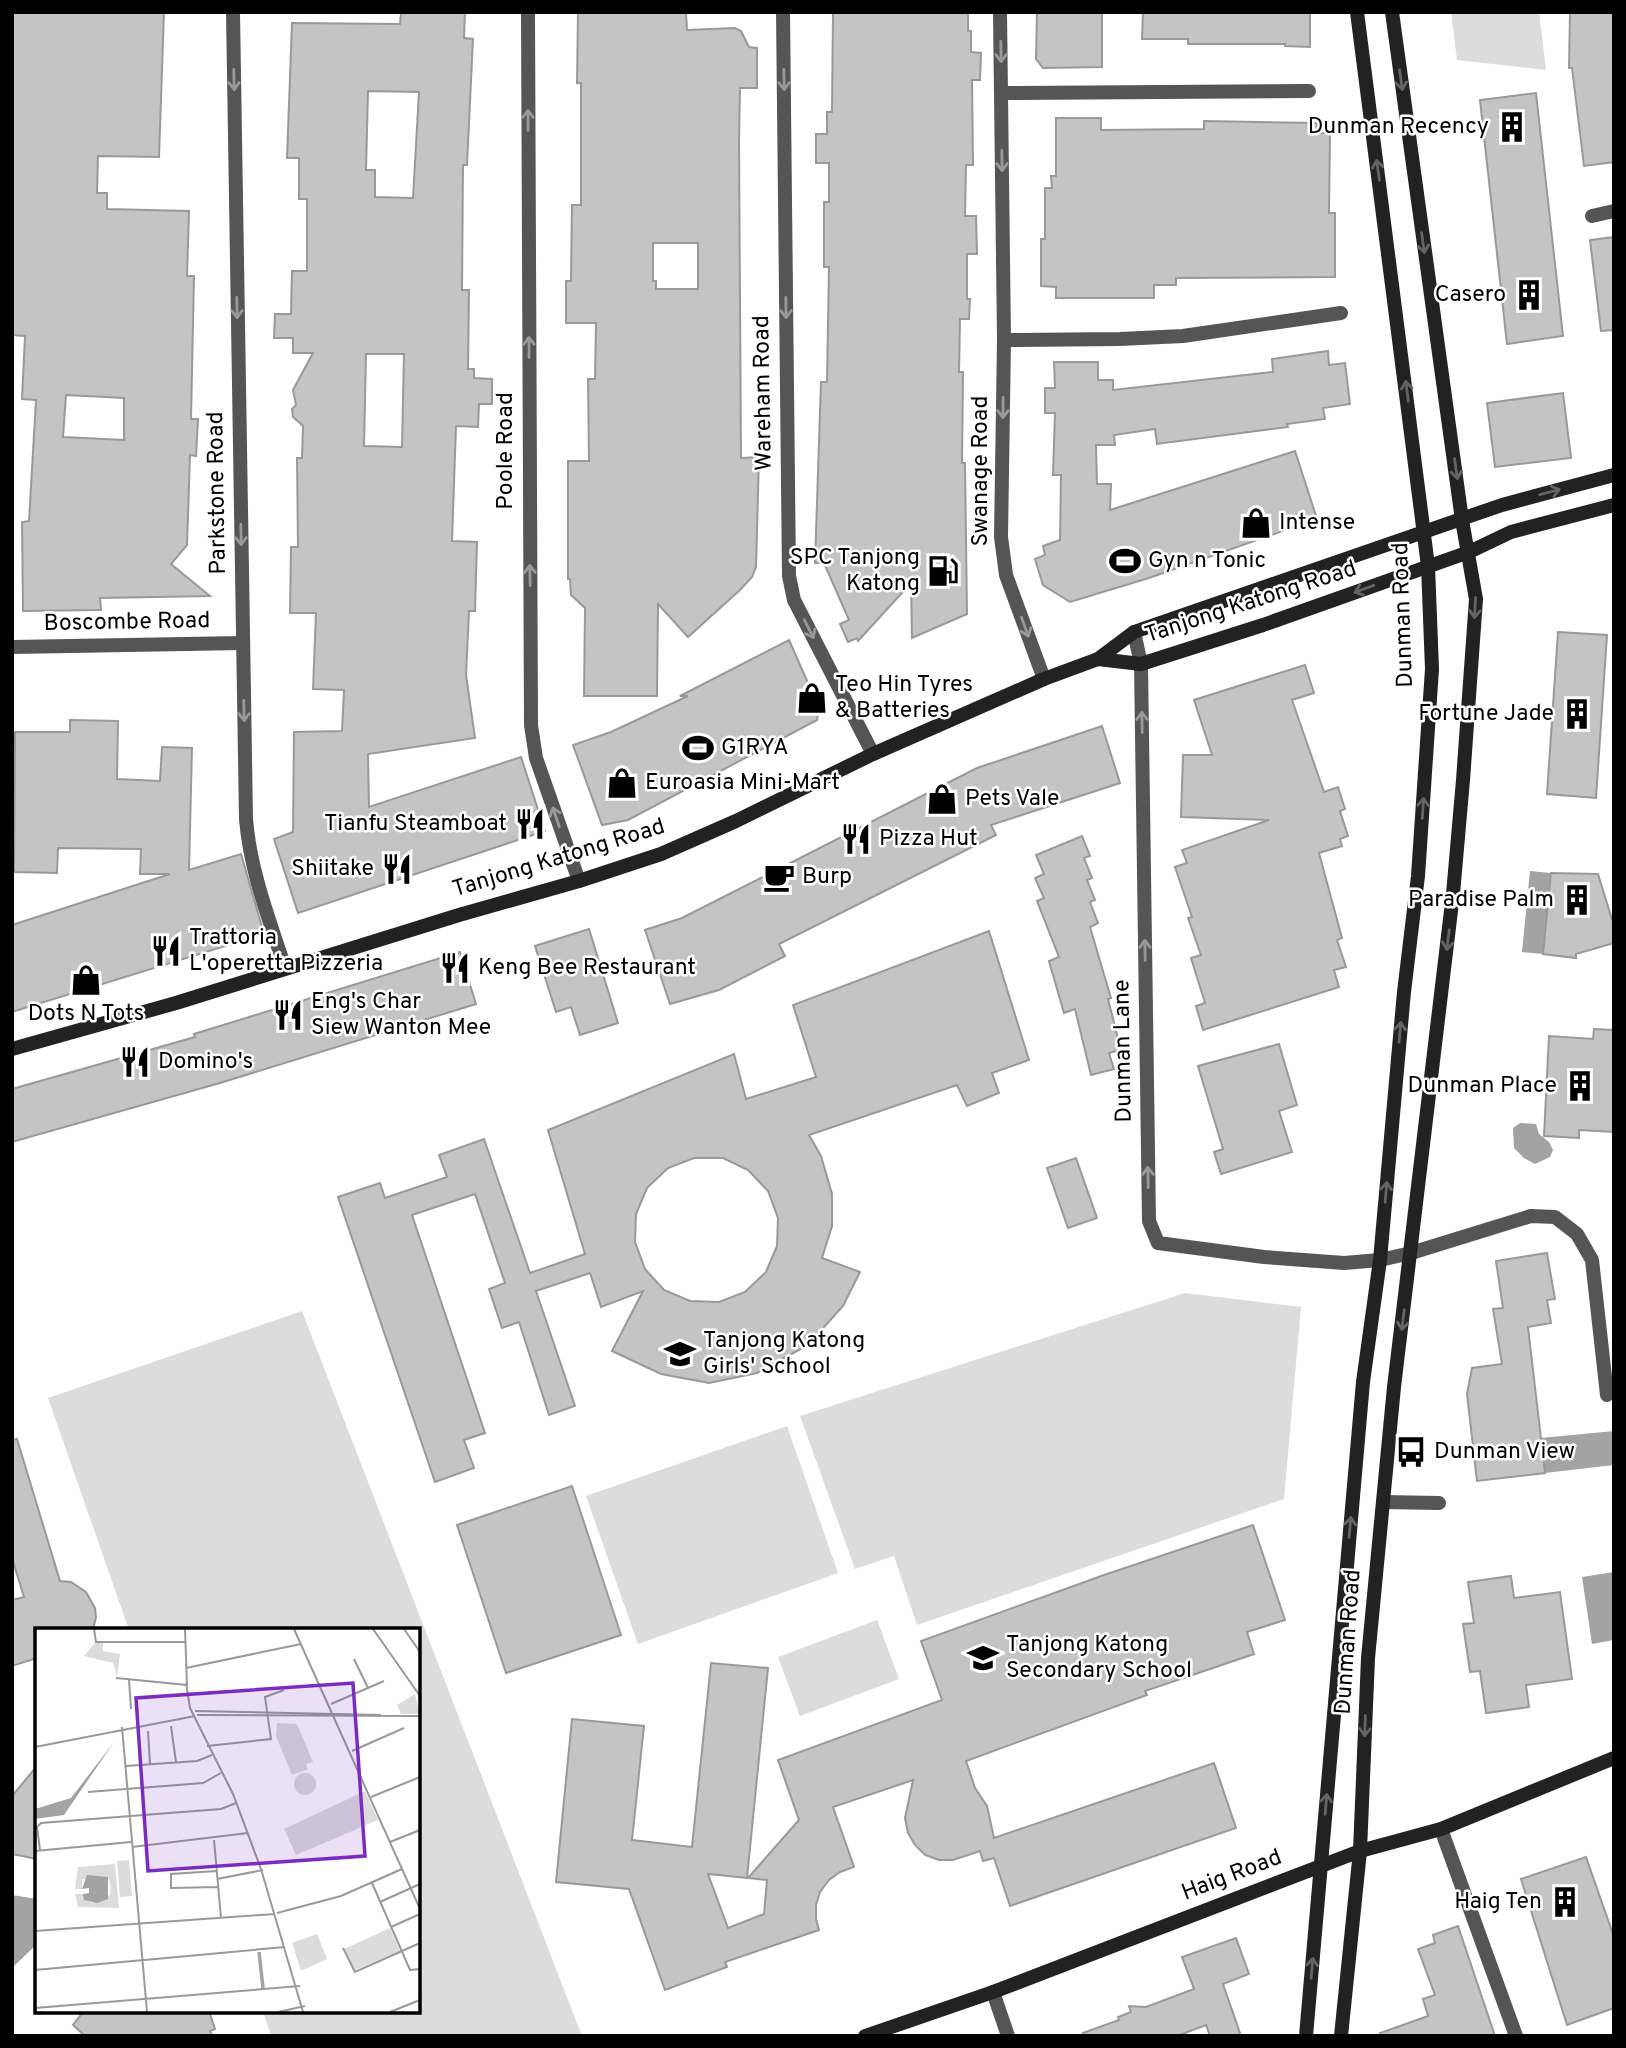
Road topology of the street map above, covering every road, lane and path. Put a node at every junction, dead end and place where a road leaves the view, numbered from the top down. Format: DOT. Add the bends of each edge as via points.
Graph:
graph roads {
  1 [pos="233,12"];
  2 [pos="528,12"];
  3 [pos="783,12"];
  4 [pos="1000,12"];
  5 [pos="1357,12"];
  6 [pos="1392,12"];
  7 [pos="1309,91"];
  8 [pos="1001,93"];
  9 [pos="1614,211"];
  10 [pos="1592,216"];
  11 [pos="1341,313"];
  12 [pos="1004,340"];
  13 [pos="1614,475"];
  14 [pos="1614,505"];
  15 [pos="1462,520"];
  16 [pos="1424,532"];
  17 [pos="1469,552"];
  18 [pos="1428,566"];
  19 [pos="1134,632"];
  20 [pos="243,643"];
  21 [pos="12,647"];
  22 [pos="1098,659"];
  23 [pos="1141,664"];
  24 [pos="1044,679"];
  25 [pos="873,754"];
  26 [pos="579,881"];
  27 [pos="285,968"];
  28 [pos="12,1049"];
  29 [pos="1411,1253"];
  30 [pos="1380,1260"];
  31 [pos="1607,1395"];
  32 [pos="1383,1502"];
  33 [pos="1439,1503"];
  34 [pos="1614,1758"];
  35 [pos="1441,1829"];
  36 [pos="1360,1851"];
  37 [pos="1320,1866"];
  38 [pos="993,1992"];
  39 [pos="865,2036"];
  40 [pos="1008,2036"];
  41 [pos="1306,2036"];
  42 [pos="1341,2036"];
  43 [pos="1516,2036"];
  1 -- 20 [label="street, Parkstone Road, one-way"];
  26 -- 2 [label="street, Poole Road, one-way" via="532,734"];
  3 -- 25 [label="street, Wareham Road, one-way" via="789,576 794,600"];
  4 -- 8 [label="street, Swanage Road, one-way"];
  16 -- 5 [label="street, Dunman Road, one-way"];
  6 -- 15 [label="street, Dunman Road, one-way"];
  7 -- 8 [label="street"];
  8 -- 12 [label="street, Swanage Road, one-way"];
  9 -- 10 [label="street"];
  11 -- 12 [label="street" via="1183,336"];
  12 -- 24 [label="street, Swanage Road, one-way" via="1000,537 1006,575"];
  15 -- 13 [label="street, Tanjong Katong Road, one-way"];
  14 -- 17 [label="street, Tanjong Katong Road" via="1511,532"];
  15 -- 16 [label="street, Tanjong Katong Road"];
  15 -- 17 [label="street, Dunman Road"];
  16 -- 18 [label="street, Dunman Road"];
  16 -- 19 [label="street, Tanjong Katong Road"];
  17 -- 18 [label="street, Tanjong Katong Road"];
  17 -- 29 [label="street, Dunman Road, one-way" via="1476,598 1463,780"];
  18 -- 23 [label="street, Tanjong Katong Road, one-way"];
  30 -- 18 [label="street, Dunman Road, one-way" via="1425,781 1432,669"];
  19 -- 22 [label="street, Tanjong Katong Road"];
  19 -- 23 [label="street, Dunman Lane"];
  20 -- 21 [label="street, Boscombe Road"];
  20 -- 27 [label="street, Parkstone Road, one-way" via="248,844"];
  22 -- 23 [label="street, Tanjong Katong Road"];
  22 -- 24 [label="street, Tanjong Katong Road"];
  30 -- 23 [label="street, Dunman Lane, one-way" via="1344,1263 1158,1244 1149,1221"];
  24 -- 25 [label="street, Tanjong Katong Road"];
  25 -- 26 [label="street, Tanjong Katong Road" via="699,837"];
  26 -- 27 [label="street, Tanjong Katong Road"];
  27 -- 28 [label="street, Tanjong Katong Road"];
  29 -- 30 [label="street"];
  29 -- 31 [label="street" via="1531,1216 1555,1217 1577,1234 1592,1260"];
  29 -- 32 [label="street, Dunman Road, one-way"];
  37 -- 30 [label="street, Dunman Road, one-way" via="1363,1382"];
  32 -- 33 [label="street"];
  32 -- 36 [label="street, Dunman Road, one-way" via="1368,1658"];
  34 -- 35 [label="street, Haig Road"];
  35 -- 36 [label="street, Haig Road"];
  35 -- 43 [label="street"];
  36 -- 37 [label="street, Haig Road"];
  36 -- 42 [label="street, Dunman Road"];
  37 -- 38 [label="street, Haig Road"];
  41 -- 37 [label="street, Dunman Road, one-way"];
  38 -- 39 [label="street, Haig Road"];
  38 -- 40 [label="street"];
}
